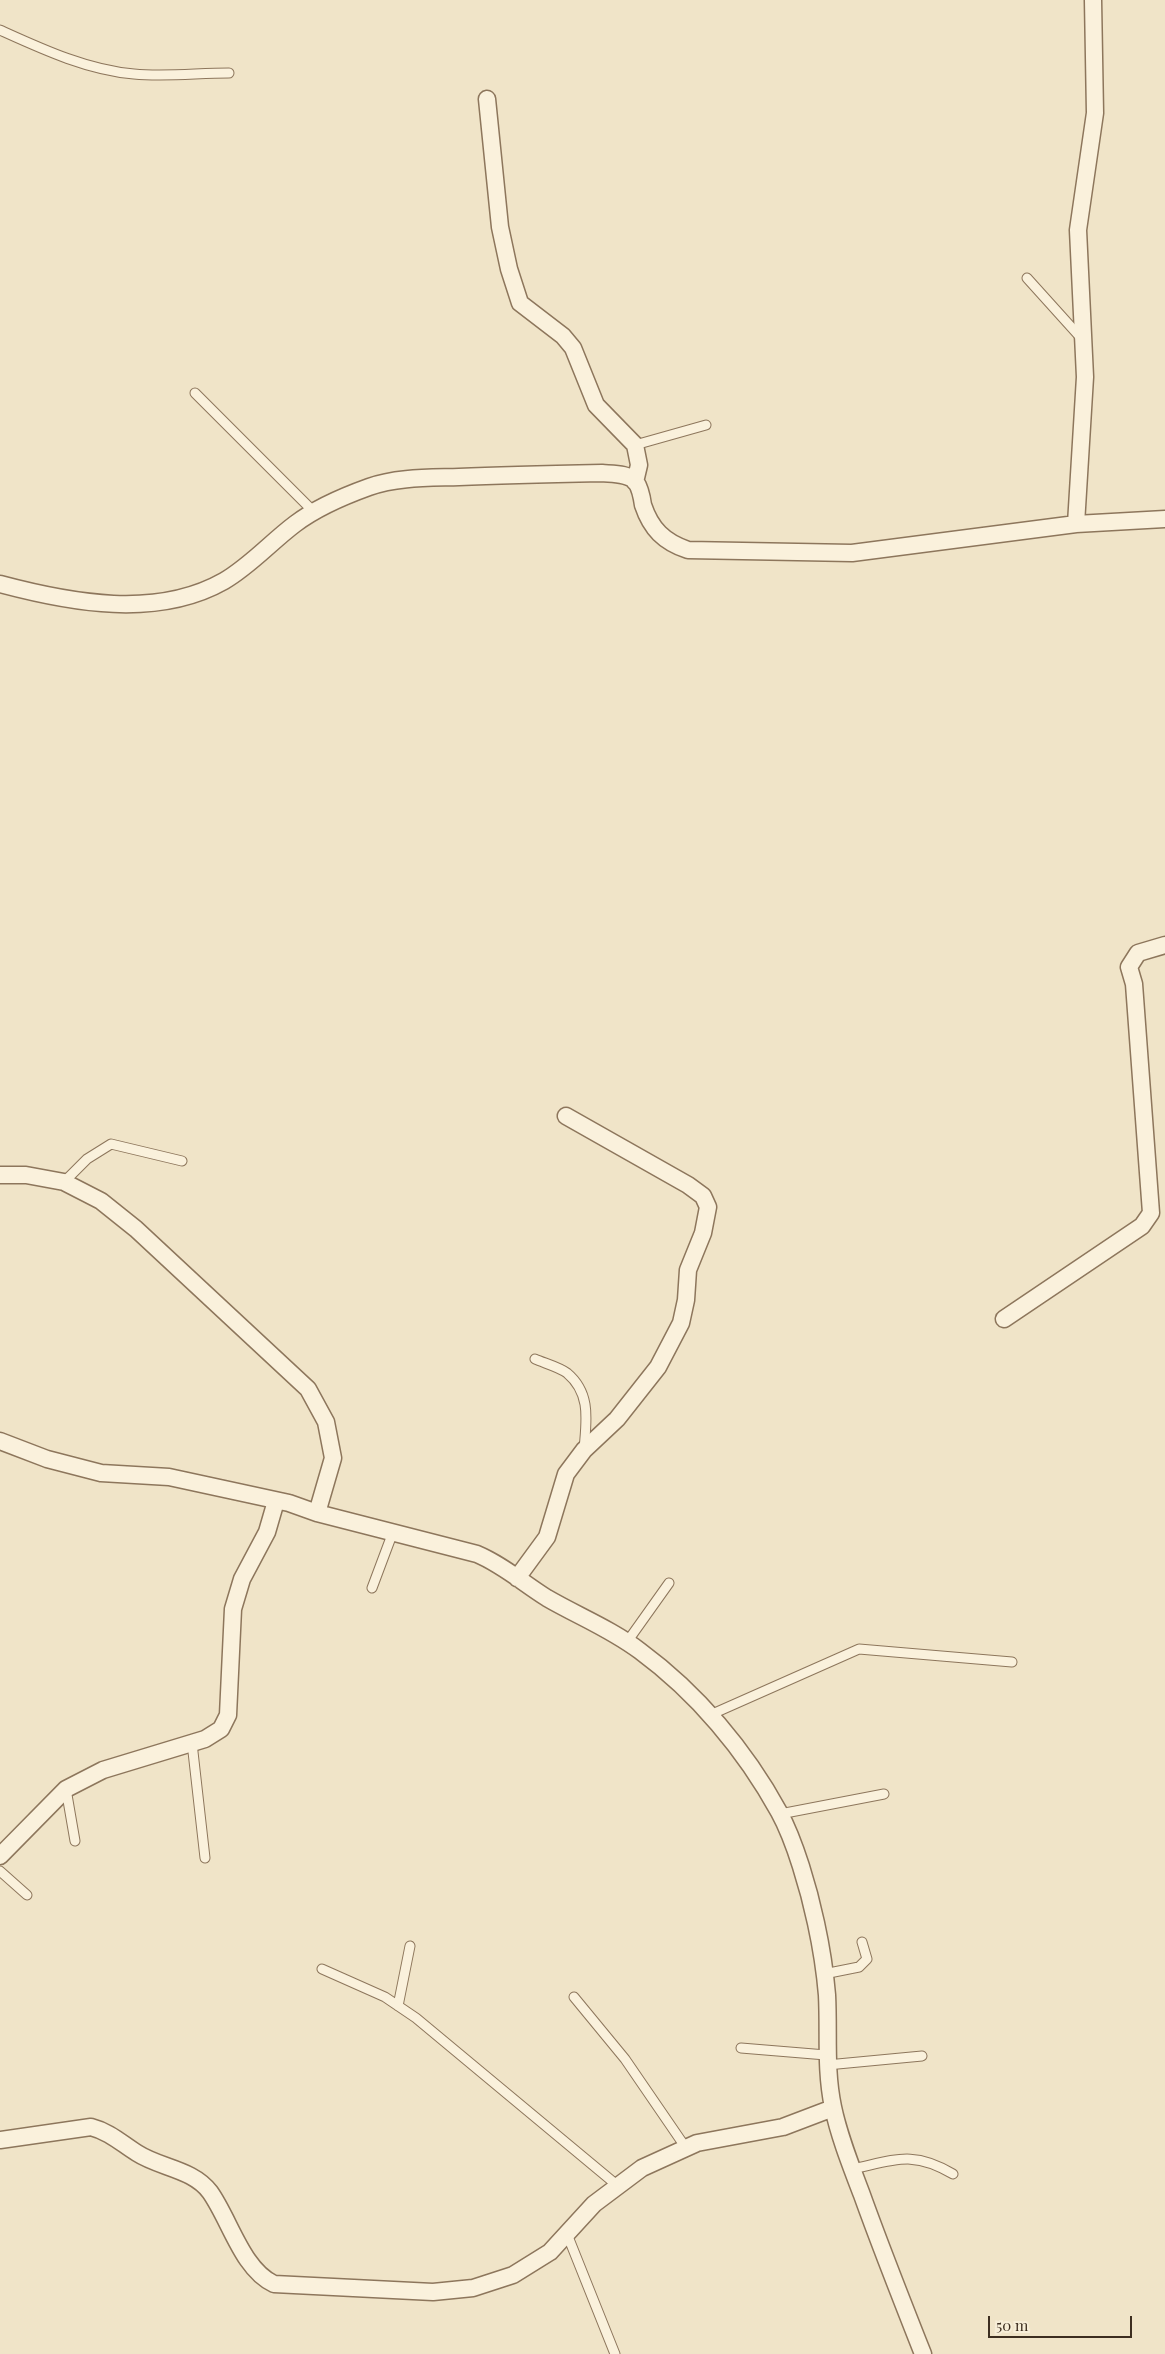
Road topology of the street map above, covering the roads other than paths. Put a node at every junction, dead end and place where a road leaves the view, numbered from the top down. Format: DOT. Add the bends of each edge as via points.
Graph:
graph roads {
  1 [pos="1093,0"];
  2 [pos="0,30"];
  3 [pos="229,73"];
  4 [pos="487,99"];
  5 [pos="1027,278"];
  6 [pos="1084,341"];
  7 [pos="195,393"];
  8 [pos="706,425"];
  9 [pos="636,445"];
  10 [pos="635,482"];
  11 [pos="315,513"];
  12 [pos="1165,519"];
  13 [pos="1076,524"];
  14 [pos="0,584"];
  15 [pos="1165,945"];
  16 [pos="566,1116"];
  17 [pos="182,1161"];
  18 [pos="0,1175"];
  19 [pos="64,1182"];
  20 [pos="1004,1319"];
  21 [pos="535,1359"];
  22 [pos="0,1441"];
  23 [pos="584,1450"];
  24 [pos="276,1501"];
  25 [pos="317,1513"];
  26 [pos="393,1532"];
  27 [pos="517,1578"];
  28 [pos="669,1583"];
  29 [pos="372,1588"];
  30 [pos="627,1642"];
  31 [pos="1012,1662"];
  32 [pos="710,1714"];
  33 [pos="192,1743"];
  34 [pos="66,1789"];
  35 [pos="884,1794"];
  36 [pos="780,1814"];
  37 [pos="75,1841"];
  38 [pos="0,1856"];
  39 [pos="205,1858"];
  40 [pos="0,1871"];
  41 [pos="26,1895"];
  42 [pos="862,1942"];
  43 [pos="410,1946"];
  44 [pos="322,1969"];
  45 [pos="824,1974"];
  46 [pos="574,1997"];
  47 [pos="398,2006"];
  48 [pos="741,2048"];
  49 [pos="922,2056"];
  50 [pos="827,2060"];
  51 [pos="833,2108"];
  52 [pos="0,2140"];
  53 [pos="686,2148"];
  54 [pos="852,2169"];
  55 [pos="953,2174"];
  56 [pos="618,2186"];
  57 [pos="567,2234"];
  58 [pos="615,2354"];
  59 [pos="923,2354"];
  1 -- 6 [label="street" via="1095,113 1078,230"];
  2 -- 3 [label="lane" via="43,50 98,69 134,74"];
  4 -- 9 [label="street" via="500,227 520,303 564,336 574,348 596,405"];
  5 -- 6 [label="lane"];
  6 -- 13 [label="street" via="1085,377"];
  7 -- 11 [label="lane"];
  8 -- 9 [label="lane"];
  9 -- 10 [label="street" via="639,465"];
  10 -- 11 [label="street" via="626,476 602,473 412,479 370,486"];
  10 -- 13 [label="street" via="648,519 658,534 688,550 852,553"];
  11 -- 14 [label="street" via="296,523 224,580 190,597 122,604 30,592"];
  12 -- 13 [label="street"];
  15 -- 20 [label="street" via="1138,953 1129,966 1134,984 1151,1213 1142,1226"];
  16 -- 23 [label="street" via="688,1185 703,1196 708,1207 703,1233 688,1270 681,1323 658,1367 618,1419"];
  17 -- 19 [label="lane" via="111,1144 87,1159"];
  18 -- 19 [label="street" via="26,1175"];
  19 -- 25 [label="street" via="101,1201 136,1229 308,1389 326,1422 333,1458"];
  21 -- 23 [label="lane" via="567,1373 582,1391 587,1408"];
  22 -- 24 [label="street" via="101,1473 169,1477"];
  23 -- 27 [label="street" via="566,1474 547,1537"];
  24 -- 25 [label="street"];
  24 -- 33 [label="street" via="267,1532 242,1579 233,1608 228,1715 221,1729"];
  25 -- 26 [label="street"];
  26 -- 27 [label="street" via="477,1554 496,1562"];
  26 -- 29 [label="lane"];
  27 -- 30 [label="street"];
  28 -- 30 [label="lane"];
  30 -- 32 [label="street" via="681,1684"];
  31 -- 32 [label="lane" via="859,1649"];
  32 -- 36 [label="street" via="755,1773"];
  33 -- 34 [label="street" via="103,1770"];
  33 -- 39 [label="lane"];
  34 -- 37 [label="lane"];
  34 -- 38 [label="street"];
  35 -- 36 [label="lane"];
  36 -- 45 [label="street" via="810,1894"];
  40 -- 41 [label="lane"];
  42 -- 45 [label="lane" via="867,1959 864,1964"];
  43 -- 47 [label="lane"];
  44 -- 47 [label="lane"];
  45 -- 50 [label="street"];
  46 -- 53 [label="lane" via="625,2059"];
  47 -- 56 [label="lane"];
  48 -- 50 [label="lane"];
  49 -- 50 [label="lane"];
  50 -- 51 [label="street"];
  51 -- 53 [label="street" via="783,2127 697,2143"];
  51 -- 54 [label="street"];
  52 -- 57 [label="street" via="91,2127 116,2137 137,2154 194,2177 210,2192 256,2272 274,2284 433,2292 474,2288 513,2275 550,2252"];
  53 -- 56 [label="street" via="642,2168"];
  54 -- 55 [label="lane" via="917,2158 935,2163"];
  54 -- 59 [label="street"];
  56 -- 57 [label="street" via="594,2204"];
  57 -- 58 [label="lane"];
}
